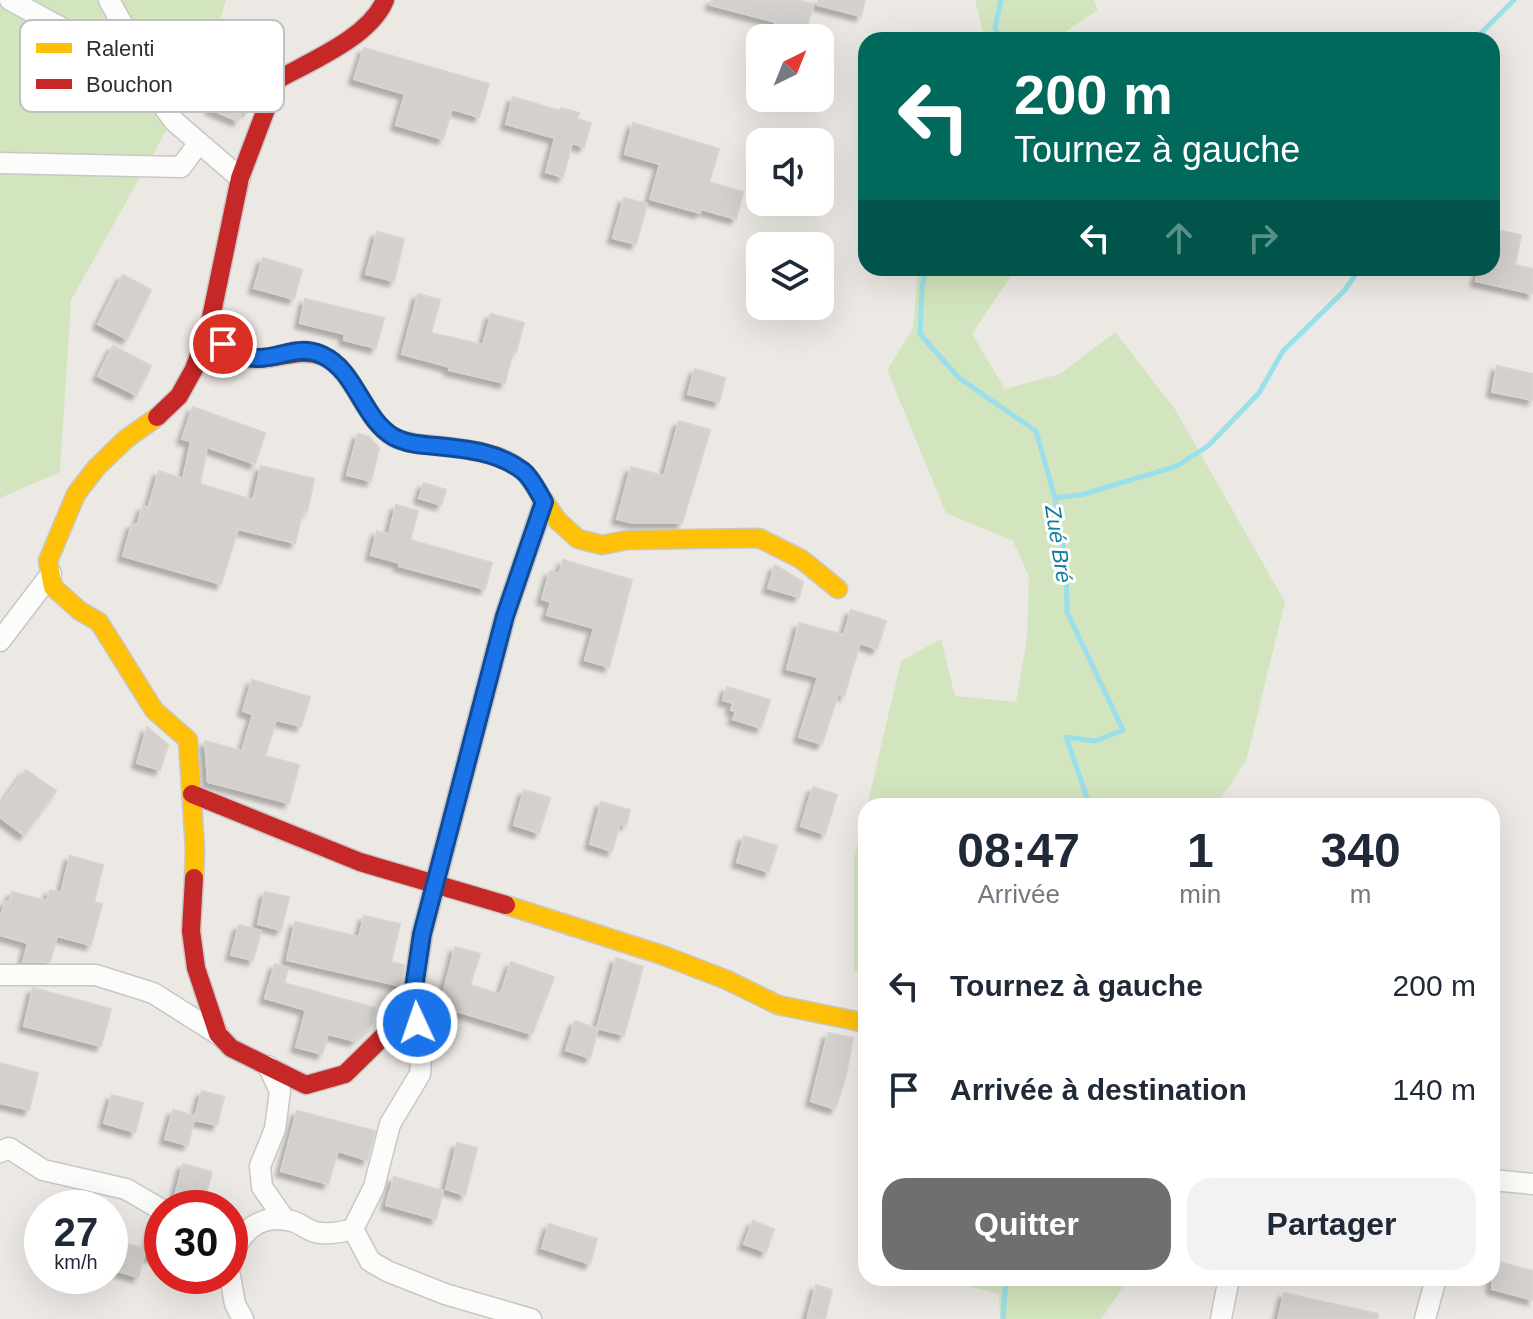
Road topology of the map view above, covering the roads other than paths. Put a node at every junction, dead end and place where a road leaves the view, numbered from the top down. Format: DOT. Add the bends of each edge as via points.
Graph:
graph roads {
  1 [pos="10,0"];
  2 [pos="109,0"];
  3 [pos="385,0"];
  4 [pos="47,20"];
  5 [pos="120,20"];
  6 [pos="284,76"];
  7 [pos="167,112"];
  8 [pos="265,112"];
  9 [pos="198,144"];
  10 [pos="0,163"];
  11 [pos="240,178"];
  12 [pos="208,332"];
  13 [pos="544,502"];
  14 [pos="51,574"];
  15 [pos="838,589"];
  16 [pos="0,641"];
  17 [pos="192,794"];
  18 [pos="434,885"];
  19 [pos="0,975"];
  20 [pos="412,1001"];
  21 [pos="858,1021"];
  22 [pos="218,1034"];
  23 [pos="268,1066"];
  24 [pos="0,1152"];
  25 [pos="1500,1181"];
  26 [pos="1533,1184"];
  27 [pos="144,1200"];
  28 [pos="285,1220"];
  29 [pos="248,1228"];
  30 [pos="353,1229"];
  31 [pos="1227,1286"];
  32 [pos="1434,1286"];
  33 [pos="233,1294"];
  34 [pos="243,1319"];
  35 [pos="531,1319"];
  36 [pos="1221,1319"];
  37 [pos="1425,1319"];
  1 -- 4 [label="street"];
  2 -- 5 [label="street"];
  3 -- 6 [label="street" via="380,12 343,44"];
  7 -- 9 [label="street"];
  8 -- 11 [label="street"];
  9 -- 10 [label="street" via="181,167"];
  9 -- 11 [label="street"];
  11 -- 12 [label="street"];
  12 -- 13 [label="street" via="238,355 257,359 294,352 321,355 337,364 391,436 501,458 525,473"];
  12 -- 14 [label="street" via="179,396 117,449 76,494 48,561"];
  13 -- 15 [label="street" via="578,539 602,545 759,538 801,559"];
  13 -- 18 [label="street" via="505,616"];
  14 -- 16 [label="street"];
  14 -- 17 [label="street" via="53,587 99,622 154,710 188,740"];
  17 -- 18 [label="street" via="360,862"];
  17 -- 22 [label="street" via="191,931 196,968"];
  18 -- 20 [label="street"];
  18 -- 21 [label="street" via="662,955 778,1005"];
  19 -- 22 [label="street" via="96,975 153,993"];
  20 -- 23 [label="street" via="345,1074 306,1085"];
  20 -- 30 [label="street" via="422,1045 420,1074 390,1124 374,1187"];
  22 -- 23 [label="street" via="231,1048"];
  23 -- 28 [label="street" via="280,1091 275,1129 260,1166 262,1187"];
  24 -- 27 [label="street" via="9,1148 43,1170 126,1189"];
  25 -- 26 [label="street"];
  28 -- 29 [label="street" via="271,1218"];
  28 -- 30 [label="street" via="315,1232"];
  30 -- 35 [label="street" via="370,1261 387,1271"];
  31 -- 36 [label="street"];
  32 -- 37 [label="street"];
  33 -- 34 [label="street"];
}
